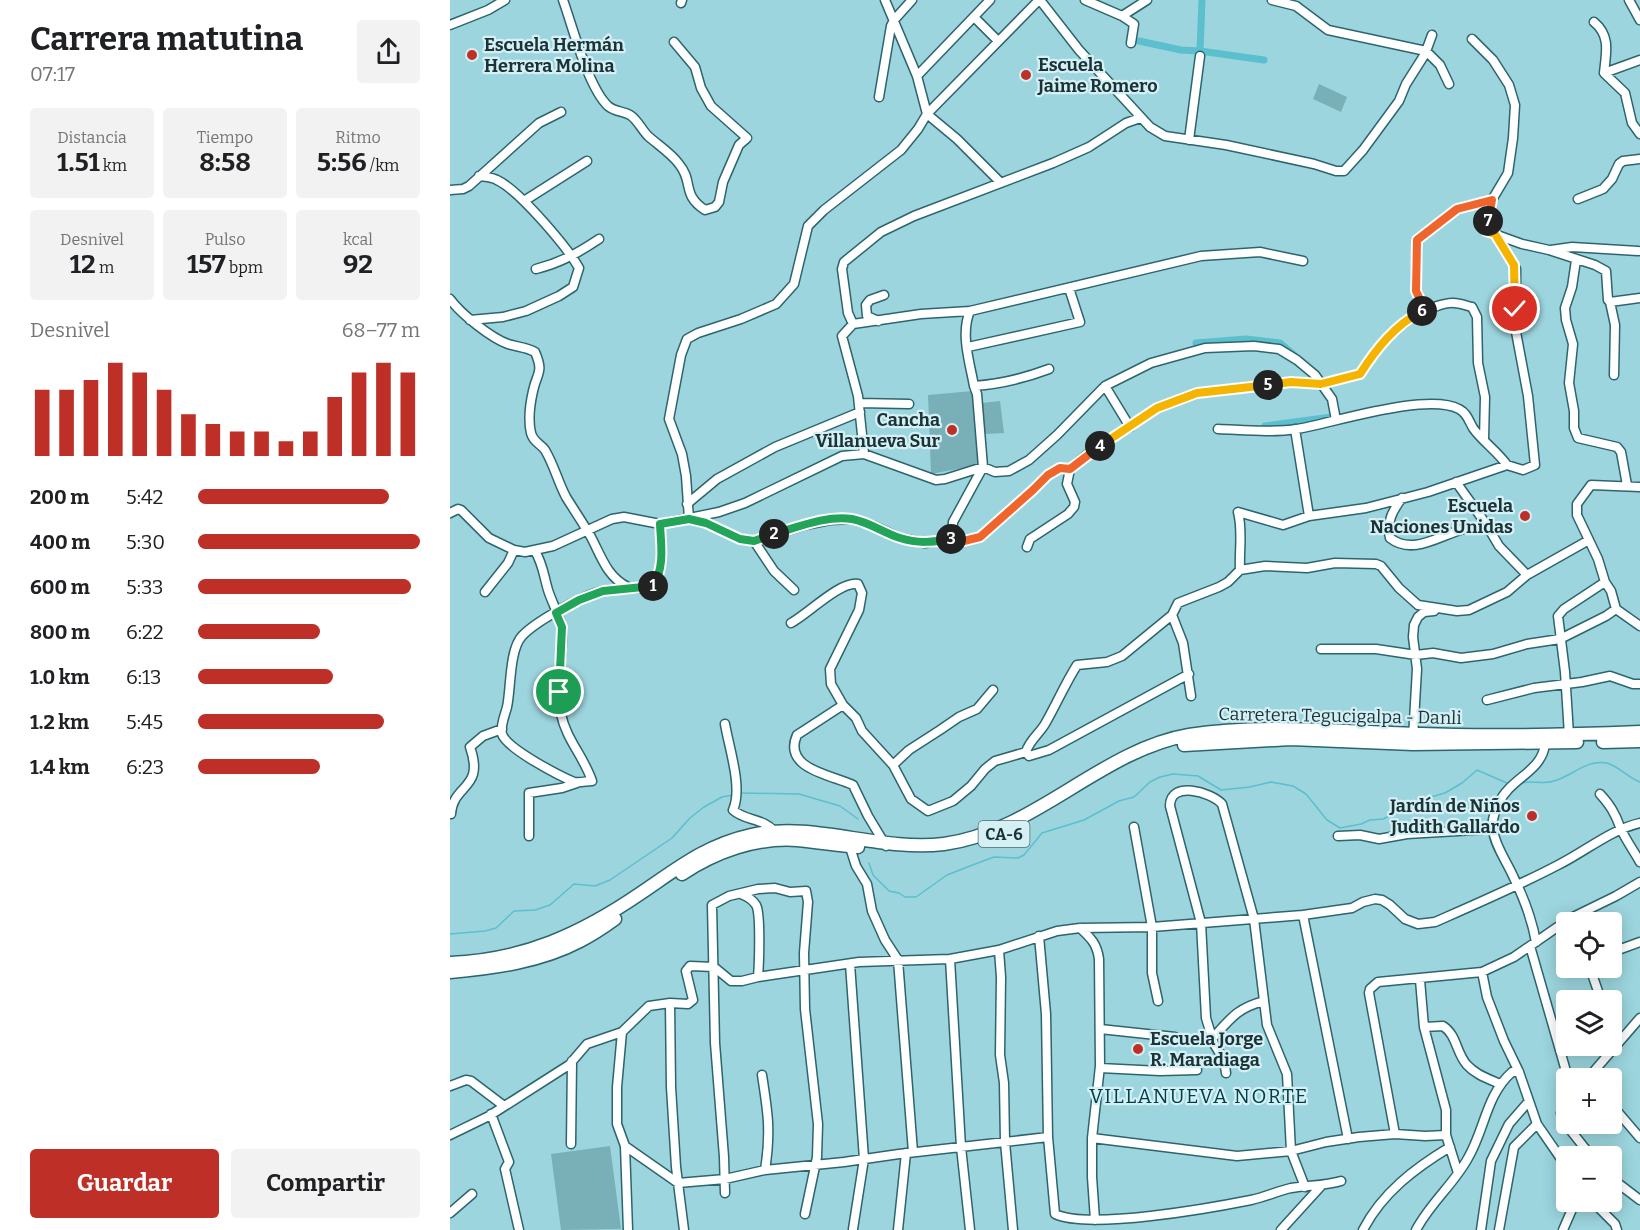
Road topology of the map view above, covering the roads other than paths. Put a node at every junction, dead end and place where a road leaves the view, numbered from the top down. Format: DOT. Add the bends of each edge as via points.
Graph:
graph roads {
  1 [pos="505,0"];
  2 [pos="563,0"];
  3 [pos="885,0"];
  4 [pos="912,0"];
  5 [pos="990,0"];
  6 [pos="1039,0"];
  7 [pos="1085,0"];
  8 [pos="1147,0"];
  9 [pos="1272,0"];
  10 [pos="1629,0"];
  11 [pos="1122,16"];
  12 [pos="974,17"];
  13 [pos="894,20"];
  14 [pos="1640,20"];
  15 [pos="1594,22"];
  16 [pos="450,25"];
  17 [pos="1431,35"];
  18 [pos="1472,39"];
  19 [pos="998,41"];
  20 [pos="674,42"];
  21 [pos="1131,44"];
  22 [pos="1426,51"];
  23 [pos="1200,56"];
  24 [pos="1640,60"];
  25 [pos="1605,74"];
  26 [pos="917,76"];
  27 [pos="1449,84"];
  28 [pos="879,97"];
  29 [pos="561,112"];
  30 [pos="927,114"];
  31 [pos="1140,118"];
  32 [pos="1640,134"];
  33 [pos="1189,140"];
  34 [pos="1640,159"];
  35 [pos="587,161"];
  36 [pos="479,176"];
  37 [pos="1000,182"];
  38 [pos="450,190"];
  39 [pos="1578,199"];
  40 [pos="1492,200"];
  41 [pos="525,201"];
  42 [pos="1495,234"];
  43 [pos="599,239"];
  44 [pos="1549,250"];
  45 [pos="1638,251"];
  46 [pos="573,256"];
  47 [pos="1576,260"];
  48 [pos="1303,261"];
  49 [pos="536,268"];
  50 [pos="1069,288"];
  51 [pos="884,295"];
  52 [pos="1640,298"];
  53 [pos="450,299"];
  54 [pos="1610,302"];
  55 [pos="1425,310"];
  56 [pos="970,311"];
  57 [pos="470,320"];
  58 [pos="879,321"];
  59 [pos="853,324"];
  60 [pos="968,347"];
  61 [pos="1050,369"];
  62 [pos="1614,375"];
  63 [pos="1321,384"];
  64 [pos="974,386"];
  65 [pos="1105,386"];
  66 [pos="909,404"];
  67 [pos="860,408"];
  68 [pos="1336,420"];
  69 [pos="1130,427"];
  70 [pos="1218,429"];
  71 [pos="1295,429"];
  72 [pos="1484,439"];
  73 [pos="864,454"];
  74 [pos="1507,465"];
  75 [pos="982,467"];
  76 [pos="1070,469"];
  77 [pos="1456,482"];
  78 [pos="1627,485"];
  79 [pos="1640,487"];
  80 [pos="1403,498"];
  81 [pos="687,504"];
  82 [pos="450,513"];
  83 [pos="1309,516"];
  84 [pos="689,519"];
  85 [pos="660,524"];
  86 [pos="1488,527"];
  87 [pos="586,530"];
  88 [pos="952,538"];
  89 [pos="1589,540"];
  90 [pos="754,541"];
  91 [pos="1027,547"];
  92 [pos="514,550"];
  93 [pos="535,551"];
  94 [pos="1240,570"];
  95 [pos="1527,575"];
  96 [pos="1605,582"];
  97 [pos="628,587"];
  98 [pos="794,590"];
  99 [pos="485,592"];
  100 [pos="1449,609"];
  101 [pos="1616,609"];
  102 [pos="556,613"];
  103 [pos="1172,615"];
  104 [pos="791,623"];
  105 [pos="1640,626"];
  106 [pos="1560,639"];
  107 [pos="1321,649"];
  108 [pos="1416,655"];
  109 [pos="1189,674"];
  110 [pos="1565,684"];
  111 [pos="1640,684"];
  112 [pos="993,690"];
  113 [pos="1191,696"];
  114 [pos="1487,700"];
  115 [pos="843,705"];
  116 [pos="725,724"];
  117 [pos="502,729"];
  118 [pos="1640,732"];
  119 [pos="1569,735"];
  120 [pos="1413,739"];
  121 [pos="1640,741"];
  122 [pos="1545,744"];
  123 [pos="1026,752"];
  124 [pos="893,765"];
  125 [pos="577,783"];
  126 [pos="1600,794"];
  127 [pos="451,814"];
  128 [pos="1640,823"];
  129 [pos="1134,827"];
  130 [pos="1621,828"];
  131 [pos="1492,829"];
  132 [pos="774,831"];
  133 [pos="532,833"];
  134 [pos="1338,836"];
  135 [pos="849,842"];
  136 [pos="886,846"];
  137 [pos="1640,862"];
  138 [pos="1640,882"];
  139 [pos="1517,885"];
  140 [pos="741,894"];
  141 [pos="1586,912"];
  142 [pos="1303,915"];
  143 [pos="1254,919"];
  144 [pos="1200,922"];
  145 [pos="1152,927"];
  146 [pos="1080,928"];
  147 [pos="1556,929"];
  148 [pos="1039,936"];
  149 [pos="1640,942"];
  150 [pos="1533,944"];
  151 [pos="1622,949"];
  152 [pos="999,950"];
  153 [pos="950,959"];
  154 [pos="898,960"];
  155 [pos="450,963"];
  156 [pos="850,964"];
  157 [pos="714,967"];
  158 [pos="804,970"];
  159 [pos="450,972"];
  160 [pos="1482,972"];
  161 [pos="759,977"];
  162 [pos="1420,980"];
  163 [pos="1158,1001"];
  164 [pos="1264,1001"];
  165 [pos="670,1004"];
  166 [pos="1640,1018"];
  167 [pos="1424,1028"];
  168 [pos="1100,1029"];
  169 [pos="622,1032"];
  170 [pos="1175,1037"];
  171 [pos="1212,1039"];
  172 [pos="573,1061"];
  173 [pos="1100,1068"];
  174 [pos="1565,1068"];
  175 [pos="1598,1068"];
  176 [pos="1197,1070"];
  177 [pos="1520,1072"];
  178 [pos="1226,1073"];
  179 [pos="762,1075"];
  180 [pos="1500,1084"];
  181 [pos="450,1086"];
  182 [pos="1529,1101"];
  183 [pos="504,1106"];
  184 [pos="491,1114"];
  185 [pos="1622,1117"];
  186 [pos="1537,1124"];
  187 [pos="1395,1134"];
  188 [pos="1574,1134"];
  189 [pos="450,1135"];
  190 [pos="1446,1135"];
  191 [pos="1048,1137"];
  192 [pos="1092,1138"];
  193 [pos="1640,1138"];
  194 [pos="1348,1139"];
  195 [pos="1005,1142"];
  196 [pos="571,1144"];
  197 [pos="625,1146"];
  198 [pos="1583,1146"];
  199 [pos="961,1147"];
  200 [pos="1450,1147"];
  201 [pos="1291,1151"];
  202 [pos="1556,1152"];
  203 [pos="910,1153"];
  204 [pos="864,1159"];
  205 [pos="815,1165"];
  206 [pos="765,1170"];
  207 [pos="1458,1173"];
  208 [pos="725,1179"];
  209 [pos="1341,1181"];
  210 [pos="678,1183"];
  211 [pos="1321,1186"];
  212 [pos="1622,1186"];
  213 [pos="1305,1187"];
  214 [pos="725,1193"];
  215 [pos="472,1194"];
  216 [pos="1640,1200"];
  217 [pos="1571,1212"];
  218 [pos="1603,1212"];
  219 [pos="450,1213"];
  220 [pos="805,1214"];
  221 [pos="1095,1220"];
  222 [pos="854,1229"];
  223 [pos="519,1230"];
  224 [pos="628,1230"];
  225 [pos="684,1230"];
  226 [pos="898,1230"];
  227 [pos="970,1230"];
  228 [pos="1013,1230"];
  229 [pos="1281,1230"];
  230 [pos="1363,1230"];
  231 [pos="1416,1230"];
  232 [pos="1481,1230"];
  233 [pos="1499,1230"];
  234 [pos="1563,1230"];
  235 [pos="1617,1230"];
  1 -- 16 [label="street"];
  2 -- 20 [label="street" via="586,67 606,105 630,115 679,164 686,174 691,198 705,210 719,202 739,145 747,138 711,106 695,68"];
  3 -- 13 [label="street"];
  4 -- 13 [label="street"];
  5 -- 12 [label="street"];
  6 -- 19 [label="street"];
  6 -- 31 [label="street"];
  7 -- 11 [label="street"];
  8 -- 11 [label="street"];
  9 -- 22 [label="street" via="1296,6 1328,30"];
  10 -- 14 [label="street"];
  11 -- 21 [label="street" via="1134,24"];
  12 -- 19 [label="street"];
  12 -- 26 [label="street"];
  13 -- 26 [label="street"];
  13 -- 28 [label="street"];
  15 -- 25 [label="street" via="1605,35"];
  17 -- 22 [label="street"];
  18 -- 40 [label="street" via="1509,85 1515,105 1508,173"];
  19 -- 30 [label="street"];
  22 -- 27 [label="street"];
  22 -- 33 [label="street" via="1399,101 1344,171"];
  23 -- 33 [label="street"];
  24 -- 25 [label="street"];
  25 -- 32 [label="street" via="1625,93 1632,123"];
  26 -- 30 [label="street"];
  29 -- 36 [label="street" via="539,123"];
  30 -- 37 [label="street"];
  30 -- 81 [label="street" via="901,150 808,226 794,284 776,304 687,339 669,419 682,454"];
  31 -- 33 [label="street" via="1165,136"];
  31 -- 37 [label="street" via="1089,147"];
  34 -- 39 [label="street" via="1618,164 1603,189"];
  35 -- 41 [label="street"];
  36 -- 38 [label="street" via="464,189"];
  36 -- 41 [label="street" via="496,179"];
  37 -- 59 [label="street" via="881,232 844,262 848,313"];
  40 -- 42 [label="street" via="1486,231"];
  40 -- 55 [label="street" via="1457,209 1417,240 1416,291"];
  41 -- 46 [label="street"];
  42 -- 44 [label="street"];
  42 -- 74 [label="street" via="1516,269 1516,332 1535,462 1532,468 1523,470"];
  43 -- 46 [label="street"];
  44 -- 45 [label="street" via="1572,247"];
  44 -- 47 [label="street"];
  46 -- 49 [label="street"];
  46 -- 57 [label="street" via="579,274 573,287 559,296 526,311"];
  47 -- 54 [label="street" via="1606,271"];
  47 -- 78 [label="street" via="1565,308 1573,344 1569,383 1574,428 1578,438 1617,447"];
  48 -- 50 [label="street" via="1260,252 1200,256"];
  50 -- 56 [label="street"];
  50 -- 60 [label="street" via="1080,322"];
  51 -- 58 [label="street" via="870,300 866,306 867,316"];
  52 -- 54 [label="street"];
  53 -- 57 [label="street"];
  54 -- 62 [label="street" via="1615,325"];
  55 -- 63 [label="street" via="1397,327 1360,374"];
  55 -- 72 [label="street" via="1454,303 1472,307 1477,318 1478,363 1485,397"];
  56 -- 58 [label="street"];
  56 -- 60 [label="street" via="966,320"];
  57 -- 87 [label="street" via="504,342 535,352 540,363 533,389 531,432 534,441 544,449"];
  58 -- 59 [label="street"];
  59 -- 67 [label="street" via="842,336"];
  60 -- 64 [label="street"];
  61 -- 64 [label="street"];
  63 -- 65 [label="street" via="1297,360 1279,349 1254,346 1205,348 1180,354 1151,363"];
  63 -- 68 [label="street" via="1332,399"];
  63 -- 69 [label="street" via="1291,382 1197,393 1157,408"];
  64 -- 75 [label="street" via="978,394"];
  65 -- 69 [label="street"];
  65 -- 75 [label="street" via="1029,460 1010,471 995,472"];
  66 -- 67 [label="street"];
  67 -- 73 [label="street"];
  67 -- 81 [label="street" via="775,447 723,476"];
  68 -- 71 [label="street"];
  68 -- 72 [label="street" via="1419,404 1446,405 1460,410"];
  69 -- 76 [label="street"];
  70 -- 71 [label="street"];
  71 -- 83 [label="street"];
  72 -- 74 [label="street"];
  73 -- 75 [label="street" via="936,480"];
  73 -- 84 [label="street" via="842,456 745,503"];
  74 -- 77 [label="street"];
  75 -- 88 [label="street" via="953,522"];
  76 -- 88 [label="street" via="1060,468 1048,475 980,537 964,541"];
  76 -- 91 [label="street" via="1067,484 1074,507 1034,536"];
  77 -- 80 [label="street"];
  77 -- 86 [label="street"];
  78 -- 79 [label="street"];
  78 -- 89 [label="street" via="1591,485 1586,490 1577,504 1577,515"];
  80 -- 83 [label="street"];
  80 -- 86 [label="street" via="1392,512 1388,530 1390,538 1403,544 1425,543 1464,529"];
  81 -- 84 [label="street"];
  82 -- 92 [label="street" via="461,510 489,538"];
  83 -- 94 [label="street" via="1284,525 1238,512 1242,526"];
  84 -- 85 [label="street"];
  84 -- 90 [label="street"];
  85 -- 87 [label="street" via="624,518"];
  85 -- 97 [label="street" via="660,575 652,587"];
  86 -- 95 [label="street" via="1499,546"];
  87 -- 93 [label="street"];
  87 -- 97 [label="street" via="609,572"];
  88 -- 90 [label="street" via="925,543 900,538 852,519 805,525"];
  89 -- 95 [label="street"];
  89 -- 96 [label="street"];
  90 -- 98 [label="street" via="774,571"];
  92 -- 93 [label="street"];
  92 -- 99 [label="street"];
  93 -- 102 [label="street"];
  94 -- 100 [label="street" via="1376,564 1418,605"];
  94 -- 103 [label="street" via="1219,587 1178,603"];
  95 -- 100 [label="street" via="1484,604 1469,610"];
  96 -- 101 [label="street"];
  96 -- 106 [label="street" via="1560,614"];
  97 -- 102 [label="street" via="603,591"];
  100 -- 108 [label="street" via="1424,612 1418,617 1413,637"];
  101 -- 105 [label="street"];
  101 -- 106 [label="street"];
  102 -- 117 [label="street" via="520,637 511,667"];
  102 -- 125 [label="street" via="562,627 561,713 568,737 592,781"];
  103 -- 109 [label="street"];
  103 -- 123 [label="street" via="1122,656 1077,665"];
  104 -- 115 [label="street" via="839,589 858,584 862,593 860,610 830,669 831,684"];
  106 -- 108 [label="street" via="1461,658 1433,653"];
  106 -- 110 [label="street"];
  107 -- 108 [label="street"];
  108 -- 120 [label="street"];
  109 -- 113 [label="street"];
  109 -- 123 [label="street" via="1049,750 1029,756"];
  110 -- 111 [label="street" via="1610,676"];
  110 -- 114 [label="street"];
  110 -- 119 [label="street"];
  112 -- 124 [label="street" via="977,709 909,750"];
  115 -- 124 [label="street"];
  115 -- 136 [label="street" via="798,735 794,742 796,756 820,773 853,785"];
  116 -- 132 [label="street" via="738,788 733,810 766,823"];
  117 -- 125 [label="street" via="516,751"];
  117 -- 127 [label="street" via="483,736 470,747 475,775 452,804"];
  118 -- 119 [label="highway, Carretera Tegucigalpa - Danli / CA-6"];
  119 -- 120 [label="highway, Carretera Tegucigalpa - Danli / CA-6"];
  120 -- 122 [label="highway, Carretera Tegucigalpa - Danli / CA-6"];
  120 -- 136 [label="highway, Carretera Tegucigalpa - Danli / CA-6" via="1291,739 1176,746 1130,765 989,840 941,851 909,852"];
  121 -- 122 [label="highway, Carretera Tegucigalpa - Danli / CA-6"];
  122 -- 131 [label="street" via="1538,764 1516,780 1499,802"];
  123 -- 124 [label="street" via="995,761 953,801 927,811 911,799"];
  125 -- 133 [label="street" via="529,793"];
  126 -- 130 [label="street" via="1612,807"];
  128 -- 130 [label="street"];
  129 -- 145 [label="street"];
  130 -- 137 [label="street"];
  130 -- 139 [label="street"];
  131 -- 134 [label="street" via="1379,839"];
  131 -- 139 [label="street"];
  132 -- 135 [label="highway, Carretera Tegucigalpa - Danli / CA-6" via="807,832"];
  132 -- 155 [label="highway, Carretera Tegucigalpa - Danli / CA-6" via="734,839 693,857 625,904 557,942 498,958"];
  135 -- 136 [label="highway, Carretera Tegucigalpa - Danli / CA-6"];
  135 -- 154 [label="street" via="856,866 867,884 872,912"];
  135 -- 159 [label="highway, Carretera Tegucigalpa - Danli / CA-6" via="777,840 729,850 685,872 580,941 501,966"];
  138 -- 141 [label="street"];
  139 -- 142 [label="street" via="1425,924 1405,919 1390,905 1375,899 1352,908"];
  139 -- 150 [label="street" via="1534,932"];
  140 -- 157 [label="street" via="712,905"];
  140 -- 158 [label="street" via="775,888 806,891"];
  140 -- 161 [label="street" via="757,907"];
  142 -- 143 [label="street"];
  142 -- 194 [label="street"];
  143 -- 144 [label="street"];
  143 -- 144 [label="street" via="1222,804 1214,797 1186,790 1172,797 1170,806"];
  143 -- 164 [label="street"];
  144 -- 145 [label="street"];
  144 -- 171 [label="street" via="1206,1018"];
  145 -- 146 [label="street"];
  145 -- 163 [label="street" via="1152,973"];
  146 -- 148 [label="street"];
  146 -- 168 [label="street" via="1098,949"];
  147 -- 150 [label="street"];
  148 -- 152 [label="street"];
  148 -- 191 [label="street" via="1046,1014"];
  149 -- 151 [label="street"];
  150 -- 160 [label="street"];
  150 -- 174 [label="street"];
  152 -- 153 [label="street"];
  152 -- 195 [label="street"];
  153 -- 154 [label="street"];
  153 -- 199 [label="street"];
  154 -- 156 [label="street"];
  154 -- 203 [label="street"];
  156 -- 158 [label="street"];
  156 -- 204 [label="street"];
  157 -- 161 [label="street" via="731,981"];
  157 -- 165 [label="street" via="690,966 686,971 693,1000 688,1004"];
  157 -- 208 [label="street"];
  158 -- 161 [label="street"];
  158 -- 205 [label="street" via="818,1124"];
  160 -- 162 [label="street"];
  160 -- 177 [label="street" via="1487,997"];
  162 -- 167 [label="street"];
  162 -- 187 [label="street" via="1378,982 1369,993"];
  164 -- 171 [label="street" via="1236,1013"];
  164 -- 201 [label="street" via="1267,1025 1287,1074"];
  165 -- 169 [label="street" via="649,1006"];
  165 -- 210 [label="street"];
  166 -- 175 [label="street"];
  167 -- 180 [label="street" via="1443,1026 1449,1030 1467,1065"];
  167 -- 190 [label="street" via="1446,1110"];
  168 -- 170 [label="street"];
  168 -- 173 [label="street"];
  169 -- 172 [label="street" via="587,1044"];
  169 -- 197 [label="street" via="617,1124"];
  171 -- 178 [label="street" via="1224,1060"];
  172 -- 183 [label="street"];
  172 -- 196 [label="street"];
  173 -- 176 [label="street"];
  173 -- 192 [label="street"];
  177 -- 180 [label="street" via="1512,1072"];
  177 -- 182 [label="street"];
  179 -- 206 [label="street" via="769,1117"];
  180 -- 207 [label="street" via="1487,1107 1468,1160"];
  181 -- 183 [label="street" via="471,1081"];
  182 -- 186 [label="street"];
  182 -- 232 [label="street" via="1509,1124 1491,1161"];
  183 -- 184 [label="street"];
  184 -- 189 [label="street"];
  184 -- 223 [label="street" via="508,1156 505,1169"];
  185 -- 193 [label="street"];
  186 -- 202 [label="street"];
  186 -- 233 [label="street" via="1514,1147"];
  187 -- 190 [label="street"];
  187 -- 194 [label="street"];
  188 -- 198 [label="street"];
  190 -- 200 [label="street"];
  191 -- 195 [label="street"];
  191 -- 221 [label="street" via="1055,1214"];
  192 -- 201 [label="street" via="1236,1156"];
  192 -- 221 [label="street"];
  194 -- 201 [label="street"];
  195 -- 199 [label="street"];
  195 -- 228 [label="street"];
  197 -- 210 [label="street"];
  197 -- 224 [label="street"];
  199 -- 203 [label="street"];
  199 -- 227 [label="street"];
  200 -- 207 [label="street"];
  200 -- 230 [label="street" via="1399,1183 1371,1214"];
  201 -- 213 [label="street"];
  203 -- 204 [label="street"];
  203 -- 226 [label="street"];
  204 -- 205 [label="street"];
  204 -- 222 [label="street"];
  205 -- 206 [label="street"];
  205 -- 220 [label="street"];
  206 -- 208 [label="street"];
  207 -- 231 [label="street"];
  208 -- 210 [label="street"];
  208 -- 214 [label="street"];
  209 -- 211 [label="street"];
  210 -- 225 [label="street"];
  211 -- 213 [label="street"];
  211 -- 229 [label="street"];
  212 -- 216 [label="street"];
  213 -- 221 [label="street" via="1212,1207"];
  215 -- 219 [label="street"];
  217 -- 234 [label="street"];
  218 -- 235 [label="street"];
}
